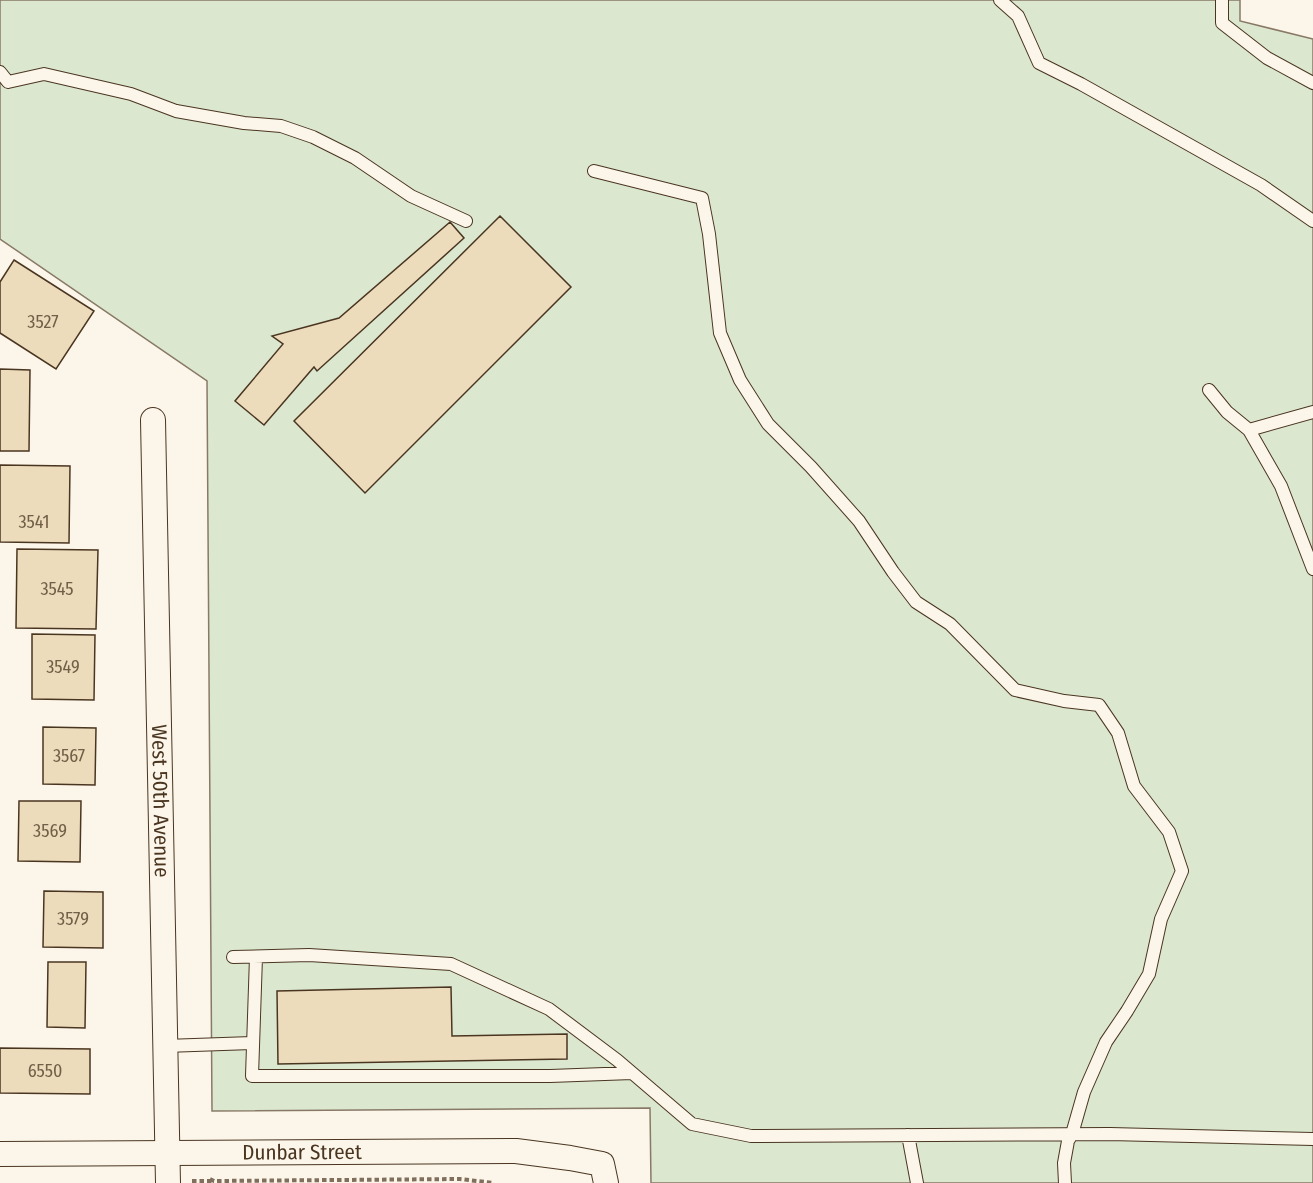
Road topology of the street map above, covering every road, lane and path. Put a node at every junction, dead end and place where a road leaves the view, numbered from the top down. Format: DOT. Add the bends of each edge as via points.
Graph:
graph roads {
  1 [pos="1000,0"];
  2 [pos="1222,0"];
  3 [pos="0,72"];
  4 [pos="1313,83"];
  5 [pos="594,171"];
  6 [pos="1313,220"];
  7 [pos="466,221"];
  8 [pos="1209,390"];
  9 [pos="1313,412"];
  10 [pos="153,420"];
  11 [pos="1249,430"];
  12 [pos="1313,569"];
  13 [pos="233,957"];
  14 [pos="256,957"];
  15 [pos="252,1043"];
  16 [pos="165,1046"];
  17 [pos="632,1073"];
  18 [pos="1072,1134"];
  19 [pos="908,1135"];
  20 [pos="1313,1139"];
  21 [pos="0,1154"];
  22 [pos="168,1154"];
  23 [pos="197,1174"];
  24 [pos="604,1174"];
  25 [pos="214,1181"];
  26 [pos="175,1182"];
  27 [pos="494,1183"];
  28 [pos="917,1183"];
  29 [pos="1065,1183"];
  1 -- 6 [label="lane" via="1018,16 1039,63 1261,185"];
  2 -- 4 [label="lane" via="1222,23 1267,58"];
  3 -- 7 [label="lane" via="8,82 44,74 131,94 176,111 281,126 334,147 411,196"];
  5 -- 18 [label="lane" via="702,198 720,333 740,380 768,424 859,521 916,603 950,624 1016,690 1099,705 1118,733 1134,786 1170,832 1182,871 1161,919 1149,974 1106,1041 1084,1092"];
  8 -- 11 [label="lane"];
  9 -- 11 [label="lane"];
  10 -- 16 [label="street, West 50th Avenue"];
  11 -- 12 [label="lane" via="1281,486"];
  13 -- 14 [label="lane"];
  14 -- 15 [label="lane"];
  14 -- 17 [label="lane" via="309,955 451,964 549,1009"];
  15 -- 16 [label="lane"];
  15 -- 17 [label="lane" via="252,1076"];
  16 -- 22 [label="street, West 50th Avenue"];
  17 -- 19 [label="lane" via="692,1124 751,1136"];
  18 -- 19 [label="lane"];
  18 -- 20 [label="lane"];
  18 -- 29 [label="lane" via="1064,1163"];
  19 -- 28 [label="lane"];
  21 -- 22 [label="street, Dunbar Street"];
  22 -- 24 [label="street, Dunbar Street" via="516,1151 570,1158"];
  22 -- 26 [label="street, West 50th Avenue"];
  23 -- 25 [label="path"];
  25 -- 26 [label="path"];
  25 -- 27 [label="path" via="460,1179"];
}
